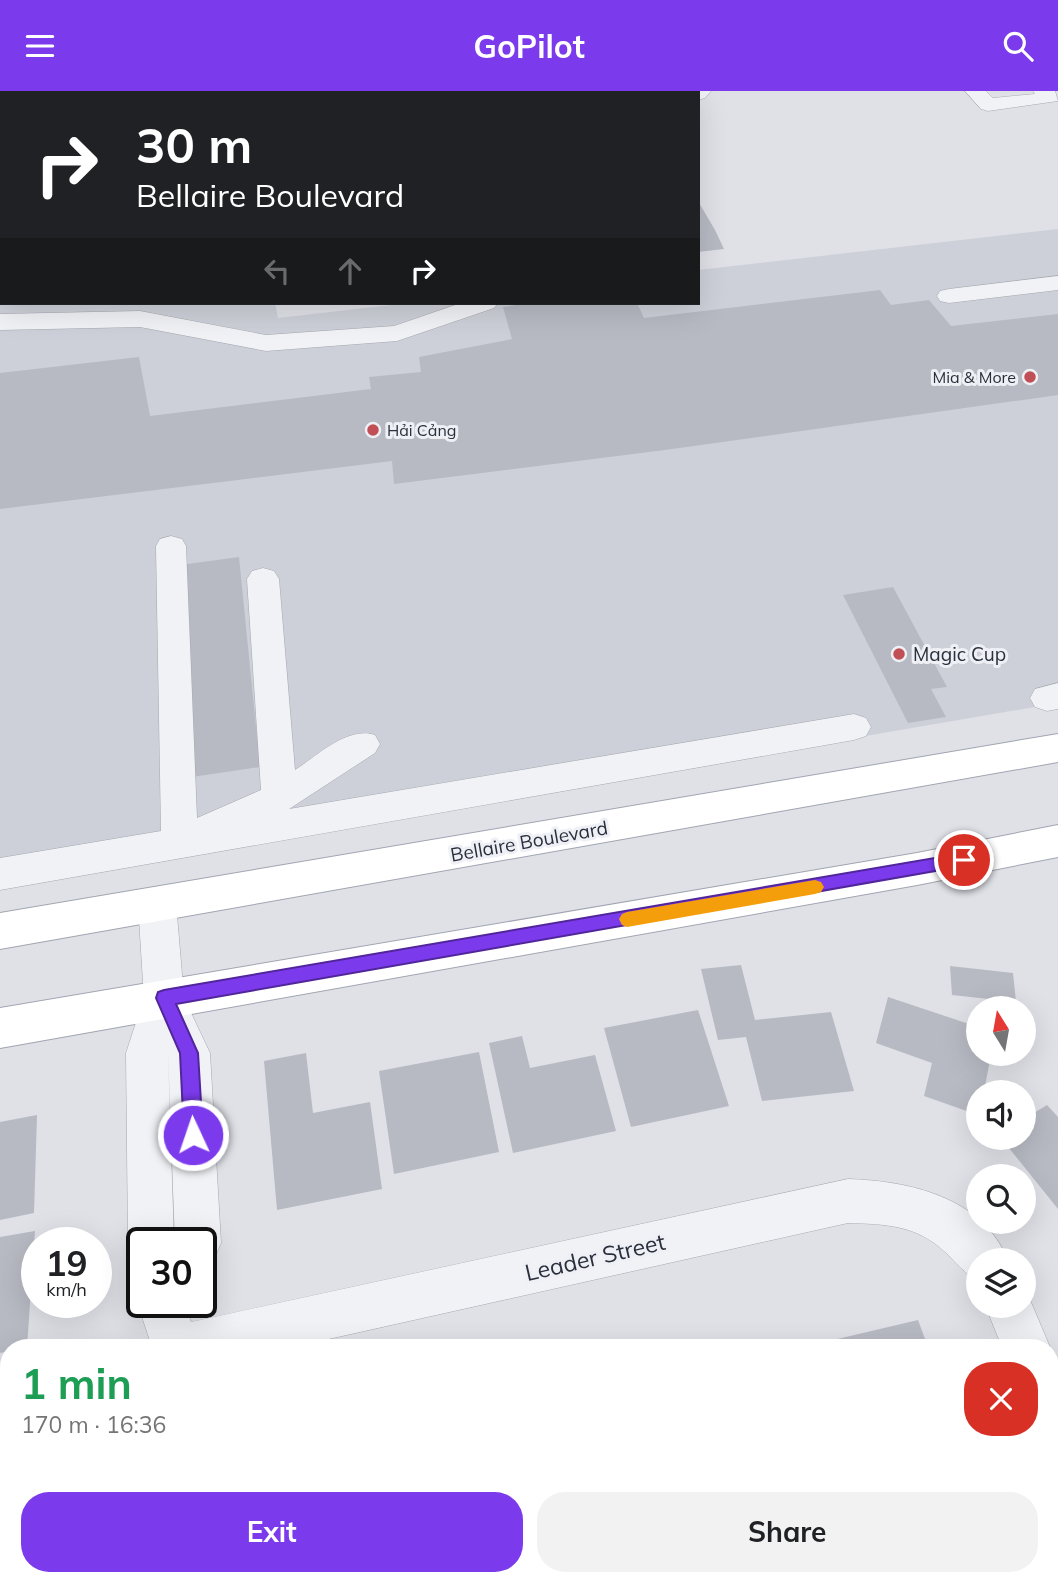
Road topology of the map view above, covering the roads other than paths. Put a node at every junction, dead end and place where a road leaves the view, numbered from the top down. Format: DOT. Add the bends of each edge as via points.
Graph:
graph roads {
  1 [pos="975,91"];
  2 [pos="1043,91"];
  3 [pos="1058,283"];
  4 [pos="949,296"];
  5 [pos="479,305"];
  6 [pos="0,322"];
  7 [pos="171,545"];
  8 [pos="263,579"];
  9 [pos="854,727"];
  10 [pos="363,744"];
  11 [pos="1058,748"];
  12 [pos="279,798"];
  13 [pos="1058,841"];
  14 [pos="180,842"];
  15 [pos="0,874"];
  16 [pos="157,903"];
  17 [pos="0,930"];
  18 [pos="164,998"];
  19 [pos="0,1028"];
  20 [pos="151,1227"];
  21 [pos="197,1227"];
  22 [pos="972,1248"];
  23 [pos="166,1318"];
  24 [pos="185,1318"];
  25 [pos="1014,1318"];
  26 [pos="173,1339"];
  27 [pos="178,1339"];
  28 [pos="224,1339"];
  29 [pos="1023,1339"];
  1 -- 2 [label="street" via="988,105 1050,98"];
  3 -- 4 [label="street"];
  5 -- 6 [label="street" via="397,333 266,343 140,319"];
  7 -- 14 [label="street"];
  8 -- 12 [label="street"];
  9 -- 14 [label="street"];
  10 -- 12 [label="street"];
  11 -- 16 [label="main road, Bellaire Boulevard"];
  12 -- 14 [label="street"];
  13 -- 18 [label="main road" via="891,874"];
  14 -- 15 [label="street"];
  16 -- 17 [label="main road, Bellaire Boulevard"];
  16 -- 18 [label="street"];
  18 -- 19 [label="main road"];
  18 -- 20 [label="street" via="147,1053"];
  18 -- 21 [label="street" via="189,1053"];
  22 -- 28 [label="street, Leader Street" via="941,1218 916,1207 848,1201"];
  23 -- 26 [label="street"];
  24 -- 27 [label="street"];
  25 -- 29 [label="street"];
}
